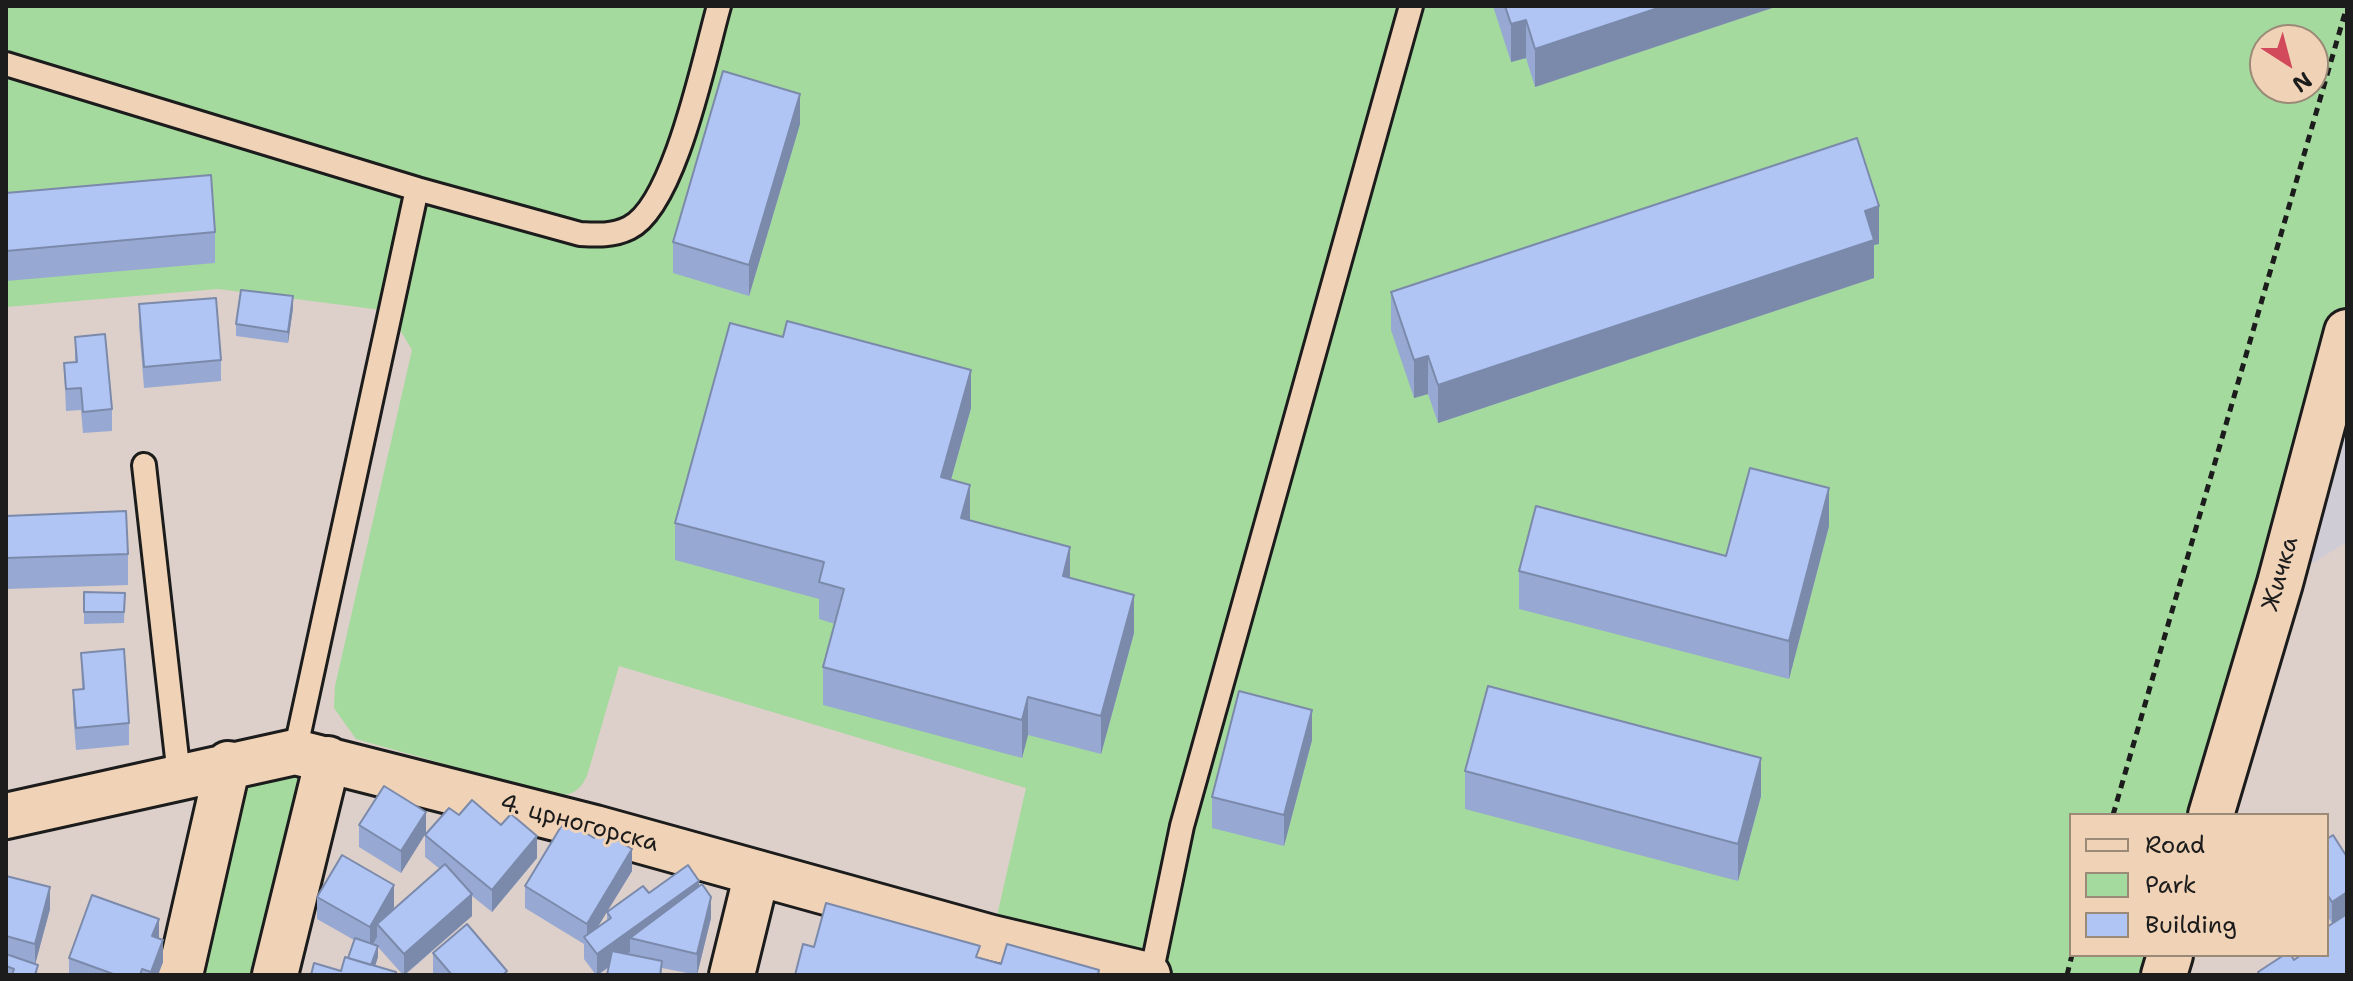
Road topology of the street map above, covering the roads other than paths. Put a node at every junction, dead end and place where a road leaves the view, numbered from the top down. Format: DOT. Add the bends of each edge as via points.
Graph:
graph roads {
  1 [pos="719,6"];
  2 [pos="1411,6"];
  3 [pos="6,64"];
  4 [pos="417,189"];
  5 [pos="2347,332"];
  6 [pos="144,465"];
  7 [pos="312,756"];
  8 [pos="228,764"];
  9 [pos="179,776"];
  10 [pos="2212,813"];
  11 [pos="6,816"];
  12 [pos="757,873"];
  13 [pos="180,975"];
  14 [pos="275,975"];
  15 [pos="732,975"];
  16 [pos="1150,975"];
  1 -- 4 [label="lane" via="670,175 632,227 605,236 580,234"];
  2 -- 16 [label="lane" via="1182,826"];
  3 -- 4 [label="lane"];
  4 -- 7 [label="lane"];
  5 -- 10 [label="street, Жичка"];
  6 -- 9 [label="lane"];
  7 -- 8 [label="street, 4. црногорска"];
  7 -- 12 [label="street, 4. црногорска"];
  7 -- 14 [label="street"];
  8 -- 9 [label="street, 4. црногорска"];
  8 -- 13 [label="street"];
  9 -- 11 [label="street, 4. црногорска"];
  12 -- 15 [label="street"];
  12 -- 16 [label="street, 4. црногорска"];
}
